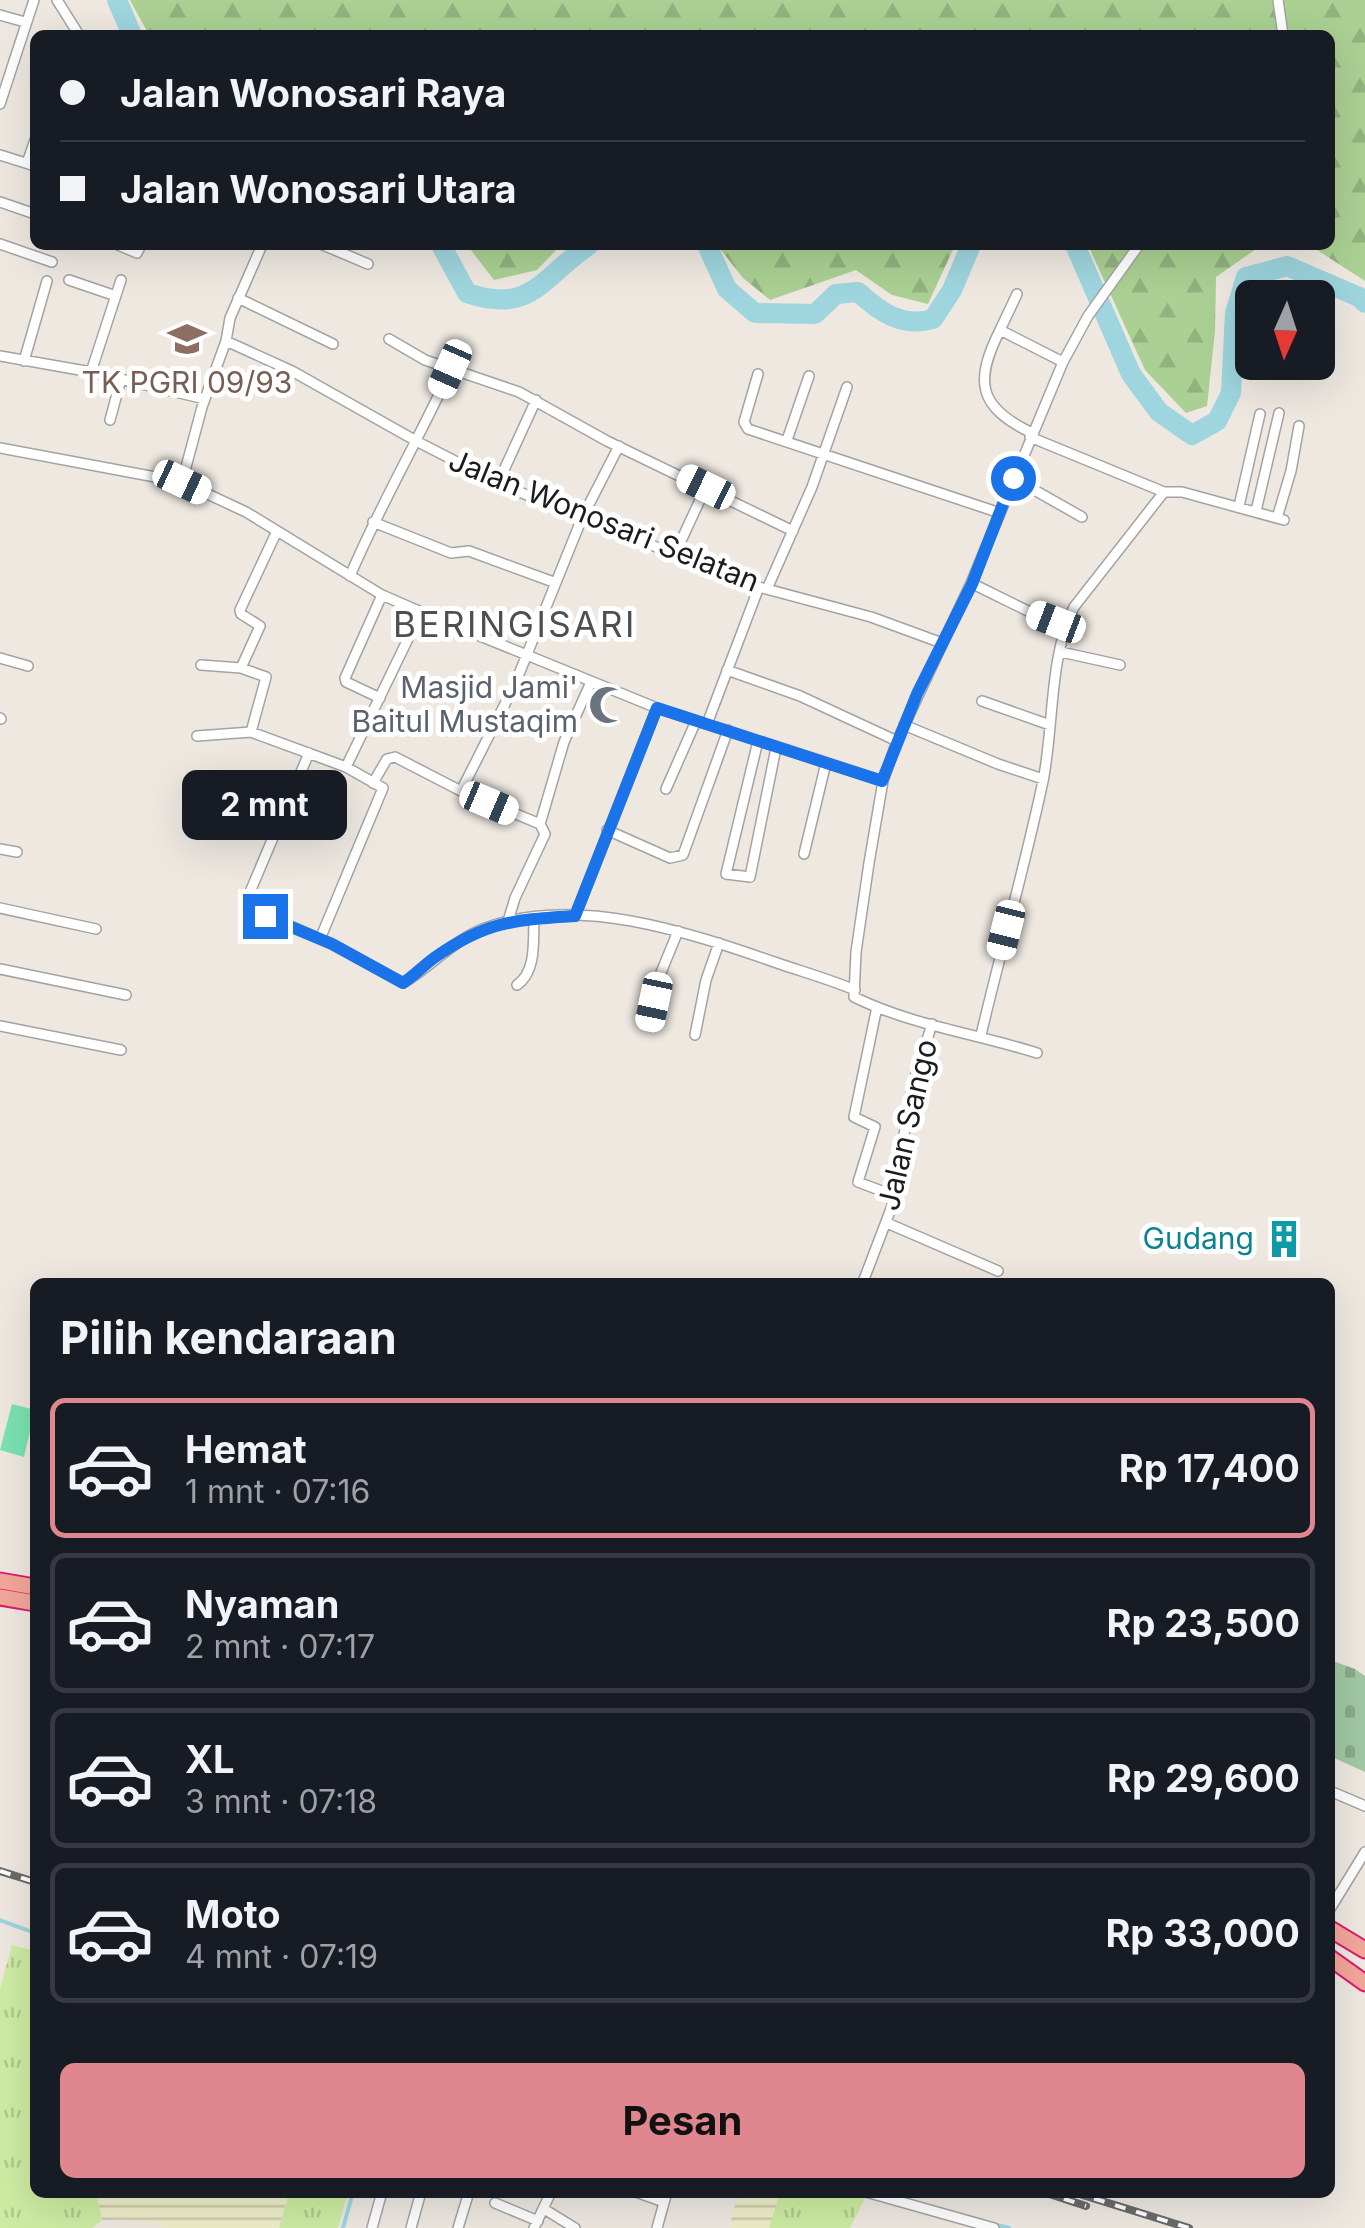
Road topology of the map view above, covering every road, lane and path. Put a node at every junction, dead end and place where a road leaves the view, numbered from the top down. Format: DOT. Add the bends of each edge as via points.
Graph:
graph roads {
  1 [pos="34,0"];
  2 [pos="57,0"];
  3 [pos="1278,0"];
  4 [pos="0,15"];
  5 [pos="25,22"];
  6 [pos="73,30"];
  7 [pos="1283,30"];
  8 [pos="0,104"];
  9 [pos="0,155"];
  10 [pos="30,165"];
  11 [pos="0,202"];
  12 [pos="30,212"];
  13 [pos="0,244"];
  14 [pos="260,250"];
  15 [pos="334,250"];
  16 [pos="1135,250"];
  17 [pos="52,262"];
  18 [pos="368,264"];
  19 [pos="69,280"];
  20 [pos="121,280"];
  21 [pos="47,281"];
  22 [pos="1017,294"];
  23 [pos="116,296"];
  24 [pos="238,298"];
  25 [pos="1000,330"];
  26 [pos="389,338"];
  27 [pos="226,342"];
  28 [pos="332,344"];
  29 [pos="0,356"];
  30 [pos="24,360"];
  31 [pos="1063,362"];
  32 [pos="450,369"];
  33 [pos="91,372"];
  34 [pos="758,374"];
  35 [pos="809,376"];
  36 [pos="121,379"];
  37 [pos="847,387"];
  38 [pos="205,399"];
  39 [pos="536,400"];
  40 [pos="1279,413"];
  41 [pos="1260,414"];
  42 [pos="110,420"];
  43 [pos="1299,426"];
  44 [pos="1031,435"];
  45 [pos="786,440"];
  46 [pos="1272,440"];
  47 [pos="418,442"];
  48 [pos="1295,444"];
  49 [pos="618,446"];
  50 [pos="0,448"];
  51 [pos="824,453"];
  52 [pos="1013,478"];
  53 [pos="182,482"];
  54 [pos="498,483"];
  55 [pos="706,487"];
  56 [pos="1164,492"];
  57 [pos="1239,506"];
  58 [pos="1256,511"];
  59 [pos="1000,513"];
  60 [pos="1082,517"];
  61 [pos="582,518"];
  62 [pos="373,522"];
  63 [pos="277,530"];
  64 [pos="793,531"];
  65 [pos="674,556"];
  66 [pos="350,576"];
  67 [pos="556,583"];
  68 [pos="972,584"];
  69 [pos="763,588"];
  70 [pos="382,594"];
  71 [pos="421,612"];
  72 [pos="1067,623"];
  73 [pos="942,642"];
  74 [pos="1061,652"];
  75 [pos="525,653"];
  76 [pos="0,658"];
  77 [pos="201,664"];
  78 [pos="1120,665"];
  79 [pos="28,666"];
  80 [pos="241,668"];
  81 [pos="727,670"];
  82 [pos="591,682"];
  83 [pos="380,698"];
  84 [pos="982,701"];
  85 [pos="657,708"];
  86 [pos="702,722"];
  87 [pos="904,724"];
  88 [pos="1050,724"];
  89 [pos="728,730"];
  90 [pos="251,732"];
  91 [pos="197,736"];
  92 [pos="896,740"];
  93 [pos="758,741"];
  94 [pos="776,748"];
  95 [pos="309,754"];
  96 [pos="826,763"];
  97 [pos="346,767"];
  98 [pos="1043,779"];
  99 [pos="882,781"];
  100 [pos="374,783"];
  101 [pos="666,790"];
  102 [pos="461,791"];
  103 [pos="540,824"];
  104 [pos="607,830"];
  105 [pos="0,848"];
  106 [pos="17,852"];
  107 [pos="804,854"];
  108 [pos="0,908"];
  109 [pos="575,916"];
  110 [pos="534,918"];
  111 [pos="508,921"];
  112 [pos="96,929"];
  113 [pos="678,931"];
  114 [pos="320,939"];
  115 [pos="719,943"];
  116 [pos="0,969"];
  117 [pos="517,984"];
  118 [pos="854,994"];
  119 [pos="126,995"];
  120 [pos="877,1007"];
  121 [pos="932,1024"];
  122 [pos="649,1025"];
  123 [pos="0,1026"];
  124 [pos="695,1035"];
  125 [pos="981,1035"];
  126 [pos="121,1050"];
  127 [pos="1038,1053"];
  128 [pos="894,1196"];
  129 [pos="886,1223"];
  130 [pos="998,1271"];
  131 [pos="865,1278"];
  132 [pos="0,1581"];
  133 [pos="30,1586"];
  134 [pos="0,1597"];
  135 [pos="30,1601"];
  136 [pos="1335,1793"];
  137 [pos="1365,1806"];
  138 [pos="1365,1852"];
  139 [pos="1335,1901"];
  140 [pos="1335,1932"];
  141 [pos="1365,1950"];
  142 [pos="1335,1962"];
  143 [pos="1365,1983"];
  144 [pos="380,2198"];
  145 [pos="419,2198"];
  146 [pos="467,2198"];
  147 [pos="549,2198"];
  148 [pos="666,2198"];
  149 [pos="887,2198"];
  150 [pos="495,2202"];
  151 [pos="544,2209"];
  152 [pos="536,2224"];
  153 [pos="372,2228"];
  154 [pos="411,2228"];
  155 [pos="458,2228"];
  156 [pos="575,2228"];
  157 [pos="657,2228"];
  158 [pos="994,2228"];
  1 -- 5 [label="street"];
  2 -- 6 [label="street"];
  3 -- 7 [label="street"];
  4 -- 5 [label="street"];
  5 -- 8 [label="street"];
  9 -- 10 [label="street"];
  11 -- 12 [label="street"];
  13 -- 17 [label="street"];
  14 -- 24 [label="street"];
  15 -- 18 [label="street"];
  16 -- 31 [label="street"];
  19 -- 23 [label="street"];
  20 -- 23 [label="street"];
  21 -- 30 [label="street"];
  22 -- 25 [label="street"];
  23 -- 33 [label="street"];
  24 -- 27 [label="street"];
  24 -- 28 [label="street"];
  25 -- 31 [label="street"];
  25 -- 44 [label="street" via="985,369 986,397"];
  26 -- 32 [label="street"];
  27 -- 38 [label="street"];
  27 -- 47 [label="street, Jalan Wonosari Selatan" via="292,370"];
  29 -- 30 [label="street"];
  30 -- 33 [label="street"];
  31 -- 44 [label="street"];
  32 -- 39 [label="street"];
  32 -- 47 [label="street"];
  33 -- 36 [label="street"];
  34 -- 45 [label="street" via="744,426"];
  35 -- 45 [label="street"];
  36 -- 38 [label="street"];
  36 -- 42 [label="street"];
  37 -- 51 [label="street"];
  38 -- 53 [label="street"];
  39 -- 49 [label="street"];
  39 -- 54 [label="street"];
  40 -- 46 [label="street"];
  41 -- 57 [label="street"];
  43 -- 48 [label="street"];
  44 -- 52 [label="street"];
  44 -- 56 [label="street"];
  45 -- 51 [label="street"];
  46 -- 48 [label="street"];
  46 -- 58 [label="street"];
  47 -- 54 [label="street, Jalan Wonosari Selatan"];
  47 -- 62 [label="street"];
  48 -- 58 [label="street" via="1280,519"];
  49 -- 55 [label="street"];
  49 -- 61 [label="street"];
  50 -- 53 [label="street"];
  51 -- 59 [label="street"];
  51 -- 64 [label="street"];
  52 -- 59 [label="street"];
  52 -- 60 [label="street"];
  53 -- 63 [label="street"];
  54 -- 61 [label="street, Jalan Wonosari Selatan"];
  55 -- 64 [label="street"];
  55 -- 65 [label="street"];
  56 -- 57 [label="street"];
  56 -- 72 [label="street"];
  57 -- 58 [label="street"];
  59 -- 68 [label="street"];
  61 -- 65 [label="street, Jalan Wonosari Selatan"];
  61 -- 67 [label="street"];
  62 -- 66 [label="street"];
  62 -- 67 [label="street"];
  63 -- 66 [label="street"];
  63 -- 80 [label="street" via="240,610 260,626"];
  64 -- 69 [label="street"];
  65 -- 69 [label="street, Jalan Wonosari Selatan"];
  66 -- 70 [label="street"];
  67 -- 75 [label="street"];
  68 -- 72 [label="street"];
  68 -- 73 [label="street"];
  69 -- 73 [label="street, Jalan Wonosari Selatan"];
  69 -- 81 [label="street"];
  70 -- 71 [label="street"];
  70 -- 83 [label="street" via="345,678"];
  71 -- 75 [label="street"];
  71 -- 83 [label="street"];
  72 -- 74 [label="street"];
  73 -- 87 [label="street"];
  74 -- 78 [label="street"];
  74 -- 88 [label="street"];
  75 -- 82 [label="street"];
  75 -- 102 [label="street"];
  76 -- 79 [label="street"];
  77 -- 80 [label="street"];
  80 -- 90 [label="street" via="266,677"];
  81 -- 86 [label="street"];
  81 -- 92 [label="street"];
  82 -- 85 [label="street"];
  82 -- 103 [label="street" via="564,742"];
  83 -- 97 [label="street"];
  84 -- 88 [label="street"];
  85 -- 86 [label="street"];
  85 -- 104 [label="street"];
  86 -- 89 [label="street"];
  86 -- 101 [label="street"];
  87 -- 92 [label="street"];
  87 -- 98 [label="street"];
  88 -- 98 [label="street"];
  89 -- 93 [label="street"];
  89 -- 104 [label="street" via="683,854 670,858"];
  90 -- 91 [label="street"];
  90 -- 95 [label="street"];
  92 -- 99 [label="street"];
  93 -- 94 [label="street"];
  93 -- 94 [label="street" via="726,872 750,877"];
  94 -- 96 [label="street"];
  95 -- 97 [label="street"];
  95 -- 114 [label="street" via="244,901 246,909"];
  96 -- 99 [label="street"];
  96 -- 107 [label="street"];
  97 -- 100 [label="street"];
  98 -- 125 [label="street"];
  99 -- 118 [label="street"];
  100 -- 102 [label="street" via="395,757"];
  100 -- 114 [label="street" via="383,791"];
  102 -- 103 [label="street"];
  103 -- 111 [label="street" via="545,834"];
  104 -- 109 [label="street"];
  105 -- 106 [label="street"];
  108 -- 112 [label="street"];
  109 -- 110 [label="street"];
  109 -- 113 [label="street"];
  110 -- 111 [label="street"];
  110 -- 117 [label="street" via="532,964"];
  111 -- 114 [label="street" via="475,932 403,983"];
  113 -- 115 [label="street"];
  113 -- 122 [label="street"];
  115 -- 118 [label="street"];
  115 -- 124 [label="street"];
  116 -- 119 [label="street"];
  118 -- 120 [label="street"];
  120 -- 121 [label="street"];
  120 -- 128 [label="street" via="854,1117 876,1127 858,1182"];
  121 -- 125 [label="street"];
  121 -- 128 [label="street, Jalan Sango" via="912,1087"];
  123 -- 126 [label="street"];
  125 -- 127 [label="street"];
  128 -- 129 [label="street, Jalan Sango"];
  129 -- 130 [label="street"];
  129 -- 131 [label="street, Jalan Sango"];
  132 -- 133 [label="highway"];
  134 -- 135 [label="highway"];
  136 -- 137 [label="street"];
  138 -- 139 [label="street"];
  140 -- 141 [label="highway"];
  142 -- 143 [label="highway"];
  144 -- 153 [label="street"];
  145 -- 154 [label="street"];
  146 -- 155 [label="street"];
  147 -- 151 [label="street"];
  148 -- 157 [label="street"];
  149 -- 158 [label="street"];
  150 -- 152 [label="street"];
  151 -- 152 [label="street"];
  151 -- 156 [label="street"];
}
